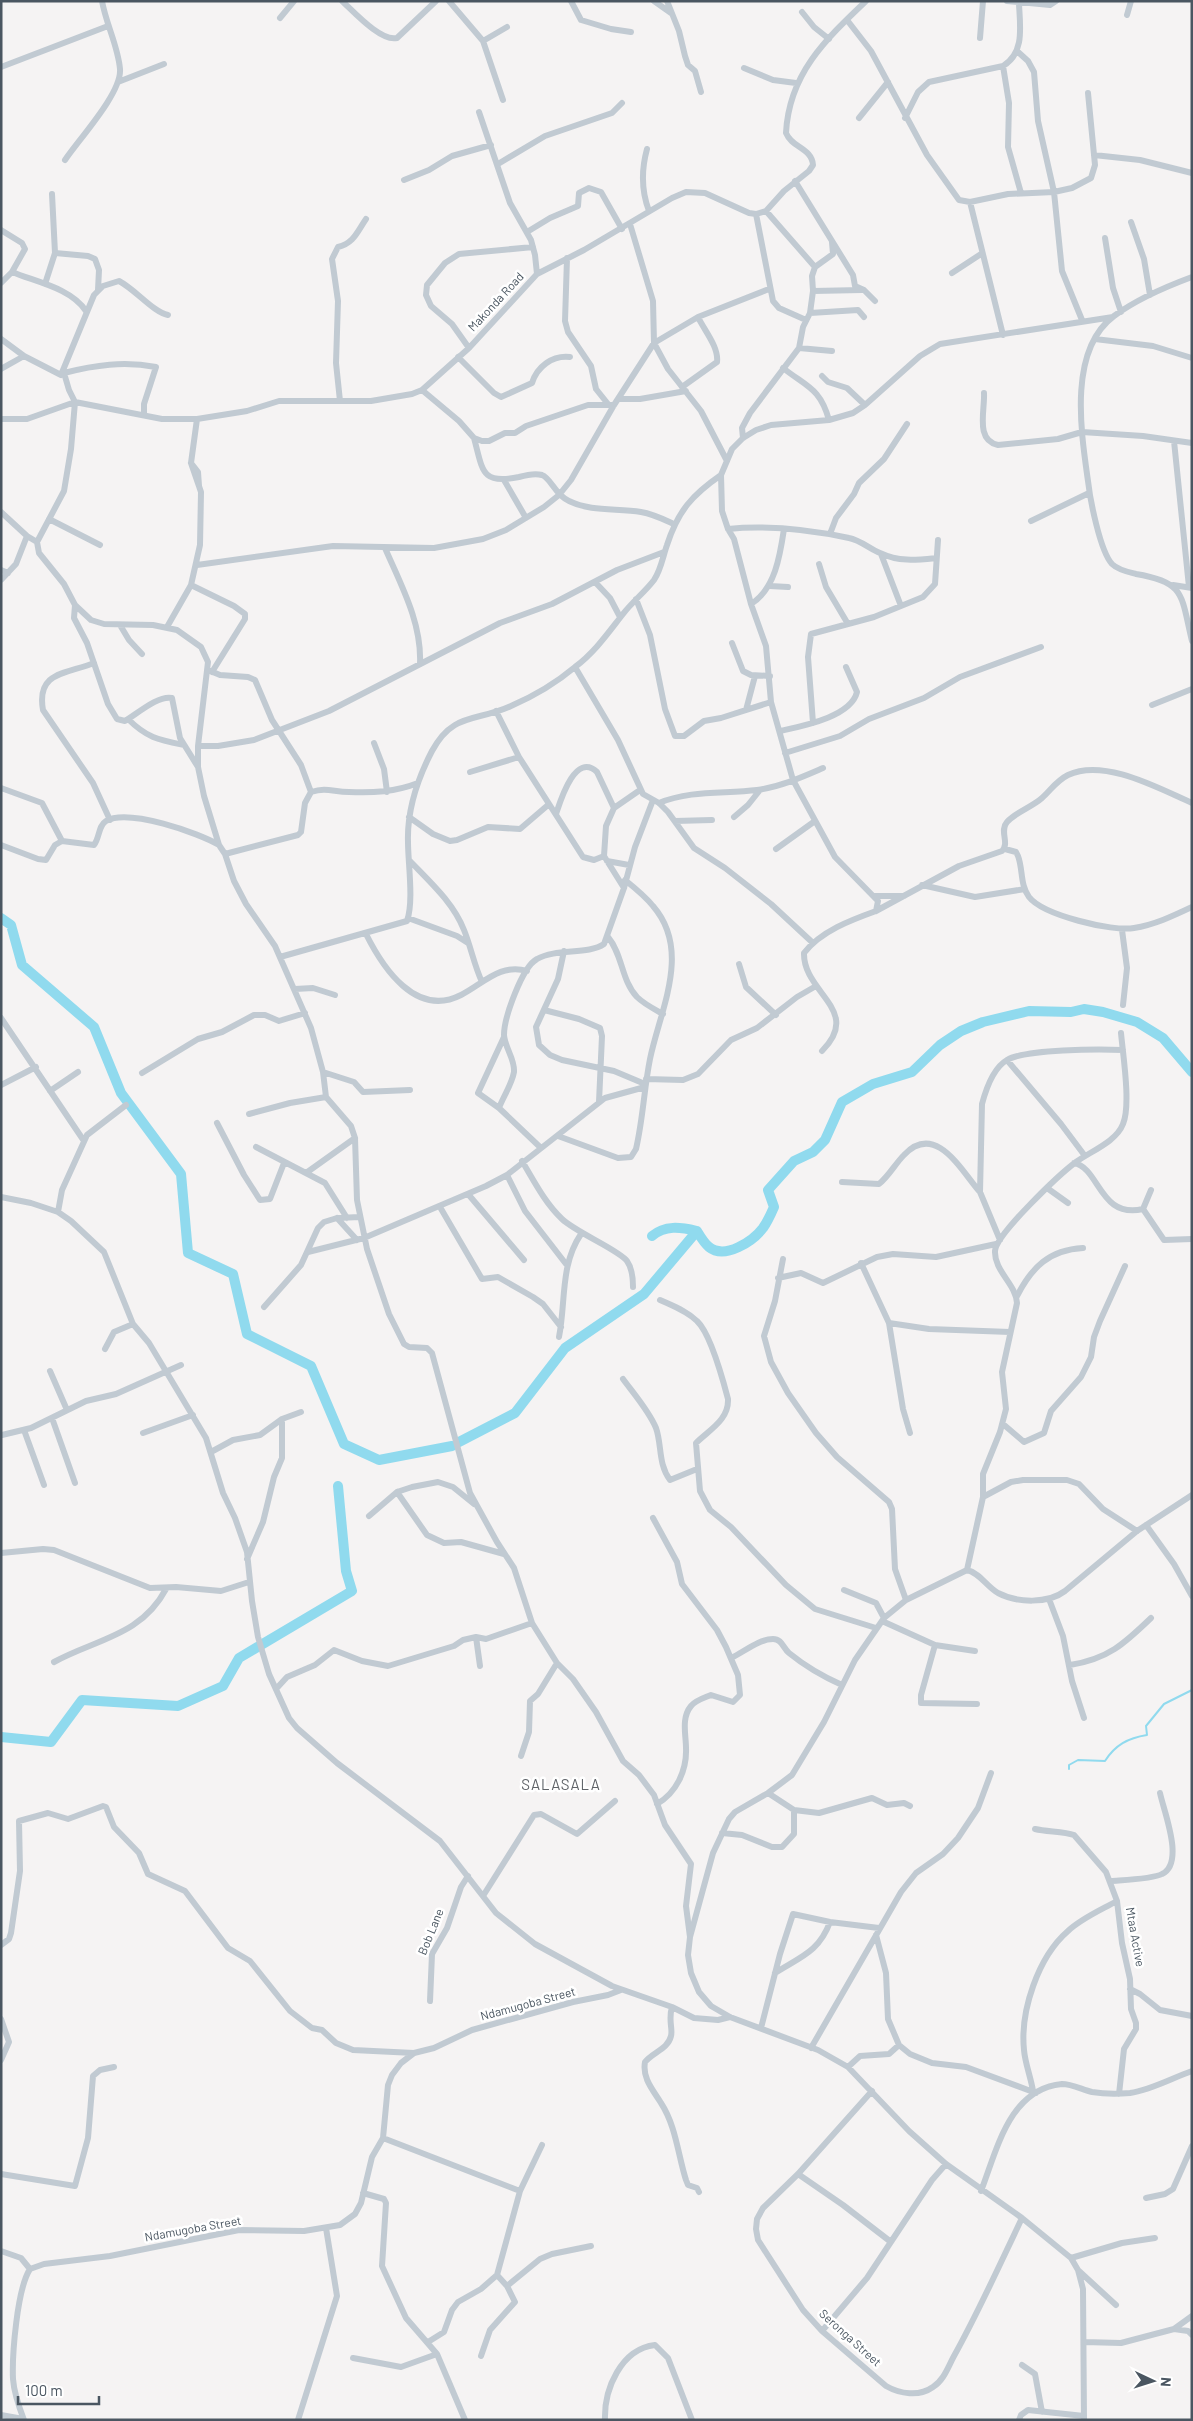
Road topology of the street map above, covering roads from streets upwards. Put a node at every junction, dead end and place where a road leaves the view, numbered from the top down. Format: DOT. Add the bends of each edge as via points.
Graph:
graph roads {
  1 [pos="102,1"];
  2 [pos="294,1"];
  3 [pos="342,1"];
  4 [pos="436,1"];
  5 [pos="449,1"];
  6 [pos="571,1"];
  7 [pos="654,1"];
  8 [pos="667,1"];
  9 [pos="866,1"];
  10 [pos="982,1"];
  11 [pos="1007,1"];
  12 [pos="1056,1"];
  13 [pos="1131,1"];
  14 [pos="857,4"];
  15 [pos="1019,4"];
  16 [pos="802,12"];
  17 [pos="672,14"];
  18 [pos="1127,15"];
  19 [pos="280,18"];
  20 [pos="847,20"];
  21 [pos="108,26"];
  22 [pos="507,27"];
  23 [pos="631,32"];
  24 [pos="980,38"];
  25 [pos="829,39"];
  26 [pos="483,42"];
  27 [pos="1017,51"];
  28 [pos="164,64"];
  29 [pos="1003,66"];
  30 [pos="1,67"];
  31 [pos="744,68"];
  32 [pos="118,82"];
  33 [pos="888,82"];
  34 [pos="796,83"];
  35 [pos="701,92"];
  36 [pos="1088,93"];
  37 [pos="504,100"];
  38 [pos="622,103"];
  39 [pos="479,112"];
  40 [pos="859,118"];
  41 [pos="905,118"];
  42 [pos="491,145"];
  43 [pos="647,149"];
  44 [pos="1094,155"];
  45 [pos="65,160"];
  46 [pos="498,164"];
  47 [pos="1192,173"];
  48 [pos="404,180"];
  49 [pos="795,181"];
  50 [pos="1054,192"];
  51 [pos="1021,193"];
  52 [pos="52,194"];
  53 [pos="970,202"];
  54 [pos="649,211"];
  55 [pos="766,212"];
  56 [pos="756,214"];
  57 [pos="366,219"];
  58 [pos="1131,222"];
  59 [pos="630,224"];
  60 [pos="622,229"];
  61 [pos="1,230"];
  62 [pos="527,232"];
  63 [pos="1105,238"];
  64 [pos="832,242"];
  65 [pos="533,247"];
  66 [pos="55,253"];
  67 [pos="981,254"];
  68 [pos="567,258"];
  69 [pos="815,267"];
  70 [pos="12,272"];
  71 [pos="952,272"];
  72 [pos="537,274"];
  73 [pos="1192,277"];
  74 [pos="1,283"];
  75 [pos="45,284"];
  76 [pos="769,289"];
  77 [pos="98,290"];
  78 [pos="813,290"];
  79 [pos="864,290"];
  80 [pos="1150,294"];
  81 [pos="875,301"];
  82 [pos="86,311"];
  83 [pos="1121,312"];
  84 [pos="810,313"];
  85 [pos="168,316"];
  86 [pos="698,317"];
  87 [pos="864,317"];
  88 [pos="1113,317"];
  89 [pos="806,320"];
  90 [pos="1082,320"];
  91 [pos="1003,335"];
  92 [pos="1,339"];
  93 [pos="1095,339"];
  94 [pos="654,343"];
  95 [pos="469,348"];
  96 [pos="799,348"];
  97 [pos="832,351"];
  98 [pos="24,356"];
  99 [pos="458,357"];
  100 [pos="570,357"];
  101 [pos="1192,358"];
  102 [pos="783,368"];
  103 [pos="1,369"];
  104 [pos="63,374"];
  105 [pos="822,376"];
  106 [pos="684,389"];
  107 [pos="422,390"];
  108 [pos="984,393"];
  109 [pos="340,401"];
  110 [pos="75,402"];
  111 [pos="614,402"];
  112 [pos="865,405"];
  113 [pos="144,414"];
  114 [pos="1,419"];
  115 [pos="197,419"];
  116 [pos="829,420"];
  117 [pos="907,424"];
  118 [pos="1082,432"];
  119 [pos="474,438"];
  120 [pos="743,438"];
  121 [pos="1174,440"];
  122 [pos="1192,443"];
  123 [pos="727,461"];
  124 [pos="721,475"];
  125 [pos="504,480"];
  126 [pos="1089,493"];
  127 [pos="558,495"];
  128 [pos="1,512"];
  129 [pos="50,518"];
  130 [pos="526,518"];
  131 [pos="1031,521"];
  132 [pos="674,524"];
  133 [pos="728,528"];
  134 [pos="784,529"];
  135 [pos="830,534"];
  136 [pos="27,536"];
  137 [pos="938,540"];
  138 [pos="37,542"];
  139 [pos="100,546"];
  140 [pos="385,548"];
  141 [pos="664,552"];
  142 [pos="880,554"];
  143 [pos="936,558"];
  144 [pos="819,564"];
  145 [pos="197,565"];
  146 [pos="1,570"];
  147 [pos="8,573"];
  148 [pos="1,580"];
  149 [pos="595,582"];
  150 [pos="191,585"];
  151 [pos="1173,585"];
  152 [pos="770,586"];
  153 [pos="788,587"];
  154 [pos="1190,588"];
  155 [pos="636,599"];
  156 [pos="751,604"];
  157 [pos="75,605"];
  158 [pos="901,606"];
  159 [pos="620,617"];
  160 [pos="848,624"];
  161 [pos="120,625"];
  162 [pos="167,628"];
  163 [pos="1192,641"];
  164 [pos="732,643"];
  165 [pos="1041,647"];
  166 [pos="142,654"];
  167 [pos="94,664"];
  168 [pos="420,664"];
  169 [pos="575,667"];
  170 [pos="846,667"];
  171 [pos="210,671"];
  172 [pos="755,676"];
  173 [pos="770,676"];
  174 [pos="1192,689"];
  175 [pos="771,702"];
  176 [pos="1152,705"];
  177 [pos="746,710"];
  178 [pos="496,711"];
  179 [pos="128,719"];
  180 [pos="813,723"];
  181 [pos="280,731"];
  182 [pos="780,731"];
  183 [pos="374,743"];
  184 [pos="184,745"];
  185 [pos="198,746"];
  186 [pos="785,753"];
  187 [pos="518,757"];
  188 [pos="198,767"];
  189 [pos="823,768"];
  190 [pos="470,772"];
  191 [pos="793,780"];
  192 [pos="418,783"];
  193 [pos="1,788"];
  194 [pos="640,790"];
  195 [pos="760,790"];
  196 [pos="310,792"];
  197 [pos="387,792"];
  198 [pos="656,802"];
  199 [pos="1192,804"];
  200 [pos="548,805"];
  201 [pos="614,808"];
  202 [pos="556,814"];
  203 [pos="409,817"];
  204 [pos="734,818"];
  205 [pos="110,820"];
  206 [pos="712,820"];
  207 [pos="675,821"];
  208 [pos="815,821"];
  209 [pos="62,841"];
  210 [pos="1,845"];
  211 [pos="219,845"];
  212 [pos="776,849"];
  213 [pos="1005,849"];
  214 [pos="225,854"];
  215 [pos="605,859"];
  216 [pos="409,860"];
  217 [pos="629,865"];
  218 [pos="625,880"];
  219 [pos="922,885"];
  220 [pos="624,888"];
  221 [pos="1025,889"];
  222 [pos="875,896"];
  223 [pos="904,896"];
  224 [pos="1192,907"];
  225 [pos="876,911"];
  226 [pos="408,918"];
  227 [pos="1122,930"];
  228 [pos="366,934"];
  229 [pos="608,937"];
  230 [pos="468,943"];
  231 [pos="813,943"];
  232 [pos="564,951"];
  233 [pos="280,957"];
  234 [pos="739,964"];
  235 [pos="527,971"];
  236 [pos="482,982"];
  237 [pos="816,986"];
  238 [pos="295,989"];
  239 [pos="335,995"];
  240 [pos="1123,1006"];
  241 [pos="544,1010"];
  242 [pos="305,1013"];
  243 [pos="663,1014"];
  244 [pos="776,1015"];
  245 [pos="1,1018"];
  246 [pos="1121,1033"];
  247 [pos="504,1037"];
  248 [pos="1123,1050"];
  249 [pos="822,1051"];
  250 [pos="1007,1060"];
  251 [pos="36,1068"];
  252 [pos="599,1068"];
  253 [pos="78,1072"];
  254 [pos="323,1072"];
  255 [pos="142,1073"];
  256 [pos="645,1084"];
  257 [pos="1,1085"];
  258 [pos="410,1090"];
  259 [pos="50,1091"];
  260 [pos="326,1097"];
  261 [pos="599,1102"];
  262 [pos="126,1105"];
  263 [pos="499,1108"];
  264 [pos="248,1114"];
  265 [pos="217,1123"];
  266 [pos="558,1136"];
  267 [pos="355,1138"];
  268 [pos="84,1141"];
  269 [pos="256,1147"];
  270 [pos="541,1148"];
  271 [pos="1084,1156"];
  272 [pos="522,1162"];
  273 [pos="284,1163"];
  274 [pos="1074,1164"];
  275 [pos="306,1173"];
  276 [pos="506,1175"];
  277 [pos="842,1182"];
  278 [pos="1047,1188"];
  279 [pos="1151,1190"];
  280 [pos="980,1192"];
  281 [pos="468,1194"];
  282 [pos="2,1197"];
  283 [pos="1068,1203"];
  284 [pos="440,1207"];
  285 [pos="1143,1209"];
  286 [pos="58,1212"];
  287 [pos="337,1218"];
  288 [pos="347,1218"];
  289 [pos="360,1218"];
  290 [pos="581,1234"];
  291 [pos="364,1238"];
  292 [pos="1192,1239"];
  293 [pos="357,1240"];
  294 [pos="998,1242"];
  295 [pos="1082,1248"];
  296 [pos="308,1252"];
  297 [pos="783,1259"];
  298 [pos="524,1260"];
  299 [pos="861,1263"];
  300 [pos="566,1264"];
  301 [pos="1125,1266"];
  302 [pos="778,1278"];
  303 [pos="633,1287"];
  304 [pos="1017,1296"];
  305 [pos="660,1300"];
  306 [pos="264,1308"];
  307 [pos="889,1323"];
  308 [pos="133,1324"];
  309 [pos="561,1327"];
  310 [pos="1010,1332"];
  311 [pos="559,1337"];
  312 [pos="105,1349"];
  313 [pos="181,1365"];
  314 [pos="50,1371"];
  315 [pos="165,1371"];
  316 [pos="624,1379"];
  317 [pos="67,1410"];
  318 [pos="301,1412"];
  319 [pos="193,1415"];
  320 [pos="52,1418"];
  321 [pos="282,1419"];
  322 [pos="1003,1424"];
  323 [pos="24,1430"];
  324 [pos="143,1433"];
  325 [pos="910,1433"];
  326 [pos="2,1436"];
  327 [pos="211,1452"];
  328 [pos="697,1469"];
  329 [pos="75,1483"];
  330 [pos="44,1485"];
  331 [pos="397,1492"];
  332 [pos="1192,1495"];
  333 [pos="982,1497"];
  334 [pos="475,1505"];
  335 [pos="369,1516"];
  336 [pos="653,1518"];
  337 [pos="1146,1525"];
  338 [pos="1137,1531"];
  339 [pos="1,1553"];
  340 [pos="504,1554"];
  341 [pos="247,1561"];
  342 [pos="967,1570"];
  343 [pos="249,1582"];
  344 [pos="166,1589"];
  345 [pos="844,1590"];
  346 [pos="1192,1596"];
  347 [pos="1049,1599"];
  348 [pos="906,1600"];
  349 [pos="1151,1618"];
  350 [pos="883,1620"];
  351 [pos="532,1623"];
  352 [pos="876,1628"];
  353 [pos="476,1637"];
  354 [pos="935,1645"];
  355 [pos="975,1651"];
  356 [pos="731,1658"];
  357 [pos="54,1662"];
  358 [pos="557,1663"];
  359 [pos="1070,1665"];
  360 [pos="480,1666"];
  361 [pos="842,1685"];
  362 [pos="276,1688"];
  363 [pos="977,1704"];
  364 [pos="1084,1718"];
  365 [pos="521,1756"];
  366 [pos="991,1773"];
  367 [pos="768,1793"];
  368 [pos="1160,1793"];
  369 [pos="615,1800"];
  370 [pos="657,1804"];
  371 [pos="910,1806"];
  372 [pos="794,1810"];
  373 [pos="1035,1829"];
  374 [pos="722,1834"];
  375 [pos="468,1876"];
  376 [pos="1111,1881"];
  377 [pos="483,1896"];
  378 [pos="1118,1900"];
  379 [pos="830,1922"];
  380 [pos="878,1932"];
  381 [pos="690,1937"];
  382 [pos="1,1944"];
  383 [pos="775,1973"];
  384 [pos="1130,1988"];
  385 [pos="621,1990"];
  386 [pos="430,2001"];
  387 [pos="672,2007"];
  388 [pos="1192,2016"];
  389 [pos="730,2017"];
  390 [pos="1,2019"];
  391 [pos="762,2028"];
  392 [pos="899,2045"];
  393 [pos="811,2048"];
  394 [pos="414,2053"];
  395 [pos="1,2060"];
  396 [pos="114,2067"];
  397 [pos="848,2067"];
  398 [pos="1192,2071"];
  399 [pos="872,2091"];
  400 [pos="1035,2092"];
  401 [pos="1119,2094"];
  402 [pos="383,2138"];
  403 [pos="542,2145"];
  404 [pos="1192,2146"];
  405 [pos="946,2164"];
  406 [pos="1,2174"];
  407 [pos="798,2174"];
  408 [pos="520,2191"];
  409 [pos="981,2191"];
  410 [pos="699,2192"];
  411 [pos="363,2193"];
  412 [pos="1146,2198"];
  413 [pos="1022,2218"];
  414 [pos="326,2228"];
  415 [pos="1155,2238"];
  416 [pos="891,2242"];
  417 [pos="591,2246"];
  418 [pos="1,2250"];
  419 [pos="1071,2258"];
  420 [pos="30,2269"];
  421 [pos="1078,2270"];
  422 [pos="497,2275"];
  423 [pos="507,2286"];
  424 [pos="1116,2305"];
  425 [pos="1192,2316"];
  426 [pos="1174,2329"];
  427 [pos="822,2331"];
  428 [pos="1192,2335"];
  429 [pos="428,2342"];
  430 [pos="1084,2342"];
  431 [pos="436,2354"];
  432 [pos="481,2356"];
  433 [pos="353,2358"];
  434 [pos="1022,2364"];
  435 [pos="1042,2412"];
  436 [pos="1,2415"];
  437 [pos="1084,2418"];
  438 [pos="24,2419"];
  439 [pos="298,2420"];
  440 [pos="465,2420"];
  441 [pos="605,2420"];
  442 [pos="692,2420"];
  443 [pos="1019,2420"];
  1 -- 21 [label="street"];
  2 -- 19 [label="street"];
  3 -- 4 [label="street" via="383,36 393,39"];
  5 -- 26 [label="street"];
  6 -- 23 [label="street" via="581,20"];
  7 -- 17 [label="street"];
  8 -- 17 [label="street"];
  9 -- 14 [label="street"];
  10 -- 24 [label="street"];
  11 -- 15 [label="street"];
  12 -- 15 [label="street" via="1054,4"];
  13 -- 18 [label="street"];
  14 -- 20 [label="street"];
  15 -- 27 [label="street"];
  16 -- 25 [label="street"];
  17 -- 35 [label="street" via="688,65 695,71"];
  20 -- 25 [label="street"];
  20 -- 33 [label="street"];
  21 -- 30 [label="street"];
  21 -- 32 [label="street" via="119,62"];
  22 -- 26 [label="street"];
  25 -- 34 [label="street" via="807,64"];
  26 -- 37 [label="street"];
  27 -- 29 [label="street"];
  27 -- 50 [label="street" via="1034,72 1038,121"];
  28 -- 32 [label="street"];
  29 -- 41 [label="street" via="929,82 918,92"];
  29 -- 51 [label="street" via="1008,103 1008,147"];
  31 -- 34 [label="street" via="772,80"];
  32 -- 45 [label="street" via="98,117"];
  33 -- 40 [label="street"];
  33 -- 41 [label="street"];
  34 -- 49 [label="street" via="786,133 789,140 810,155 813,165"];
  36 -- 44 [label="street"];
  38 -- 46 [label="street" via="612,113 545,136"];
  39 -- 42 [label="street"];
  41 -- 53 [label="street" via="956,197"];
  42 -- 46 [label="street"];
  42 -- 48 [label="street" via="452,156"];
  43 -- 54 [label="street" via="642,181"];
  44 -- 47 [label="street" via="1140,160"];
  44 -- 50 [label="street" via="1091,178 1072,188"];
  46 -- 62 [label="street" via="510,203"];
  49 -- 55 [label="street"];
  49 -- 64 [label="street"];
  50 -- 51 [label="street"];
  50 -- 90 [label="street" via="1062,271"];
  51 -- 53 [label="street"];
  52 -- 66 [label="street"];
  53 -- 67 [label="street"];
  54 -- 56 [label="street, Makonda Road" via="672,198 696,192"];
  54 -- 59 [label="street, Makonda Road"];
  55 -- 56 [label="street"];
  55 -- 69 [label="street"];
  56 -- 76 [label="street"];
  57 -- 109 [label="street" via="352,241 338,247 332,259 338,301 336,363"];
  58 -- 80 [label="street" via="1144,259"];
  59 -- 60 [label="street, Makonda Road"];
  59 -- 94 [label="street" via="653,301"];
  60 -- 62 [label="street" via="601,192 589,188 578,193 578,206"];
  60 -- 68 [label="street, Makonda Road"];
  61 -- 70 [label="street" via="24,246"];
  62 -- 65 [label="street"];
  63 -- 83 [label="street" via="1112,288"];
  64 -- 69 [label="street" via="833,254"];
  64 -- 79 [label="street" via="853,275 855,286"];
  65 -- 72 [label="street"];
  65 -- 95 [label="street" via="459,254 445,263 427,285 426,296 431,306 452,324"];
  66 -- 75 [label="street"];
  66 -- 77 [label="street" via="95,259 99,270"];
  67 -- 71 [label="street"];
  67 -- 91 [label="street"];
  68 -- 72 [label="street, Makonda Road"];
  68 -- 111 [label="street" via="566,326 592,366 596,390"];
  69 -- 78 [label="street"];
  70 -- 74 [label="street"];
  70 -- 75 [label="street"];
  72 -- 95 [label="street, Makonda Road"];
  73 -- 80 [label="street"];
  75 -- 82 [label="street" via="78,300"];
  76 -- 86 [label="street"];
  76 -- 89 [label="street" via="779,308"];
  77 -- 82 [label="street"];
  77 -- 85 [label="street" via="119,281 140,295 159,314"];
  78 -- 79 [label="street"];
  78 -- 84 [label="street"];
  79 -- 81 [label="street"];
  80 -- 83 [label="street"];
  82 -- 104 [label="street"];
  83 -- 88 [label="street"];
  84 -- 87 [label="street" via="858,310"];
  84 -- 89 [label="street"];
  86 -- 94 [label="street"];
  86 -- 106 [label="street" via="715,346 717,362"];
  88 -- 90 [label="street"];
  88 -- 93 [label="street"];
  89 -- 96 [label="street"];
  90 -- 91 [label="street"];
  91 -- 112 [label="street" via="940,344 903,370"];
  92 -- 98 [label="street"];
  93 -- 101 [label="street" via="1153,346"];
  93 -- 118 [label="street" via="1081,379"];
  94 -- 106 [label="street"];
  94 -- 111 [label="street"];
  95 -- 99 [label="street, Makonda Road"];
  96 -- 97 [label="street"];
  96 -- 102 [label="street"];
  98 -- 103 [label="street"];
  98 -- 104 [label="street"];
  99 -- 100 [label="street" via="501,397 532,383 542,365 564,356"];
  99 -- 107 [label="street, Makonda Road"];
  102 -- 116 [label="street" via="817,392"];
  102 -- 120 [label="street" via="743,424"];
  104 -- 110 [label="street"];
  104 -- 113 [label="street" via="102,364 156,367"];
  105 -- 112 [label="street" via="828,382 847,388"];
  106 -- 111 [label="street"];
  106 -- 123 [label="street" via="701,411"];
  107 -- 109 [label="street, Makonda Road" via="385,400"];
  107 -- 119 [label="street"];
  108 -- 118 [label="street" via="983,424 989,443 1058,439"];
  109 -- 115 [label="street, Makonda Road" via="279,401 247,411"];
  110 -- 113 [label="street, Makonda Road"];
  110 -- 114 [label="street" via="27,419"];
  110 -- 129 [label="street" via="64,491"];
  111 -- 119 [label="street" via="588,405 489,440"];
  111 -- 127 [label="street" via="571,480"];
  112 -- 116 [label="street" via="853,413"];
  113 -- 115 [label="street, Makonda Road" via="162,419"];
  115 -- 145 [label="street" via="191,463 198,472 200,486 201,532"];
  116 -- 120 [label="street" via="770,426"];
  117 -- 135 [label="street" via="884,459 859,483 836,518"];
  118 -- 121 [label="street"];
  118 -- 126 [label="street"];
  119 -- 125 [label="street" via="488,477"];
  120 -- 123 [label="street" via="732,449"];
  121 -- 122 [label="street"];
  121 -- 154 [label="street"];
  123 -- 124 [label="street"];
  124 -- 132 [label="street" via="697,493"];
  124 -- 133 [label="street" via="720,501"];
  125 -- 127 [label="street" via="541,475 549,479"];
  125 -- 130 [label="street"];
  126 -- 131 [label="street"];
  126 -- 151 [label="street" via="1111,563 1119,569 1164,579"];
  127 -- 130 [label="street"];
  127 -- 132 [label="street" via="583,506 642,512"];
  128 -- 136 [label="street"];
  129 -- 138 [label="street"];
  129 -- 139 [label="street"];
  130 -- 140 [label="street" via="506,530 461,544 434,548"];
  132 -- 141 [label="street"];
  133 -- 134 [label="street"];
  133 -- 156 [label="street" via="734,539"];
  134 -- 135 [label="street"];
  134 -- 152 [label="street"];
  135 -- 142 [label="street" via="850,538"];
  136 -- 138 [label="street"];
  136 -- 147 [label="street"];
  137 -- 143 [label="street"];
  138 -- 157 [label="street" via="39,553 64,584"];
  140 -- 145 [label="street" via="333,546"];
  140 -- 168 [label="street" via="415,619"];
  141 -- 149 [label="street"];
  141 -- 155 [label="street" via="654,580"];
  142 -- 143 [label="street" via="900,560"];
  142 -- 158 [label="street"];
  143 -- 158 [label="street" via="935,584 931,591"];
  144 -- 160 [label="street" via="826,587"];
  145 -- 150 [label="street"];
  146 -- 147 [label="street"];
  147 -- 148 [label="street"];
  149 -- 159 [label="street" via="610,598"];
  149 -- 168 [label="street" via="552,604 500,623"];
  150 -- 162 [label="street"];
  150 -- 171 [label="street" via="245,614"];
  151 -- 154 [label="street"];
  151 -- 163 [label="street" via="1180,595"];
  152 -- 153 [label="street"];
  152 -- 156 [label="street"];
  155 -- 159 [label="street"];
  155 -- 177 [label="street" via="650,635 665,709 674,736 684,736 704,720"];
  156 -- 173 [label="street" via="766,646"];
  157 -- 161 [label="street" via="96,623"];
  157 -- 167 [label="street" via="74,618"];
  158 -- 160 [label="street"];
  159 -- 169 [label="street" via="595,650"];
  160 -- 180 [label="street" via="813,633 810,637 808,657"];
  161 -- 162 [label="street"];
  161 -- 166 [label="street"];
  162 -- 171 [label="street" via="184,634 201,648 207,656"];
  164 -- 172 [label="street" via="740,668"];
  165 -- 186 [label="street" via="960,678 924,698 869,719 840,736"];
  167 -- 179 [label="street" via="111,710 121,721"];
  167 -- 205 [label="street" via="50,678 43,689 42,703 43,710 93,783"];
  168 -- 181 [label="street" via="329,711"];
  169 -- 178 [label="street" via="536,694"];
  169 -- 194 [label="street" via="618,740"];
  170 -- 180 [label="street" via="857,694 836,714"];
  171 -- 181 [label="street" via="254,680"];
  171 -- 185 [label="street"];
  172 -- 173 [label="street"];
  172 -- 177 [label="street"];
  173 -- 175 [label="street"];
  174 -- 176 [label="street"];
  175 -- 177 [label="street"];
  175 -- 182 [label="street"];
  178 -- 187 [label="street"];
  178 -- 192 [label="street" via="450,726 432,752"];
  179 -- 184 [label="street" via="158,741"];
  179 -- 184 [label="street" via="157,702 172,698"];
  180 -- 182 [label="street"];
  181 -- 185 [label="street" via="240,743"];
  181 -- 196 [label="street" via="301,765"];
  182 -- 186 [label="street"];
  183 -- 197 [label="street" via="384,769"];
  184 -- 188 [label="street"];
  185 -- 188 [label="street"];
  186 -- 191 [label="street"];
  187 -- 190 [label="street"];
  187 -- 200 [label="street"];
  188 -- 211 [label="street"];
  189 -- 191 [label="street"];
  191 -- 195 [label="street"];
  191 -- 208 [label="street"];
  192 -- 197 [label="street"];
  192 -- 203 [label="street"];
  193 -- 209 [label="street" via="42,803"];
  194 -- 198 [label="street"];
  194 -- 201 [label="street"];
  195 -- 198 [label="street" via="698,794"];
  195 -- 204 [label="street"];
  196 -- 197 [label="street" via="328,788 346,792"];
  196 -- 214 [label="street" via="298,835"];
  198 -- 207 [label="street"];
  198 -- 217 [label="street"];
  199 -- 213 [label="street" via="1118,773 1103,770 1078,772 1058,780 1043,798 1007,822"];
  200 -- 202 [label="street"];
  200 -- 203 [label="street" via="520,828 488,827 457,840 443,839"];
  201 -- 202 [label="street" via="597,772 585,768 567,783"];
  201 -- 215 [label="street" via="606,826"];
  202 -- 215 [label="street" via="583,857"];
  203 -- 216 [label="street"];
  205 -- 209 [label="street" via="102,825 94,845"];
  205 -- 211 [label="street" via="123,817 149,820 206,837"];
  206 -- 207 [label="street"];
  207 -- 231 [label="street" via="694,848 756,892"];
  208 -- 212 [label="street"];
  208 -- 222 [label="street" via="835,857"];
  209 -- 210 [label="street" via="44,860"];
  211 -- 214 [label="street"];
  213 -- 219 [label="street" via="959,866"];
  213 -- 221 [label="street" via="1016,852 1018,856"];
  214 -- 233 [label="street" via="246,904"];
  215 -- 217 [label="street"];
  215 -- 220 [label="street"];
  216 -- 226 [label="street"];
  216 -- 230 [label="street" via="456,913"];
  217 -- 218 [label="street"];
  218 -- 220 [label="street"];
  218 -- 243 [label="street" via="654,907 669,937 672,973"];
  219 -- 221 [label="street" via="975,897"];
  219 -- 223 [label="street"];
  220 -- 229 [label="street"];
  221 -- 227 [label="street" via="1030,898 1042,907 1084,922"];
  222 -- 223 [label="street"];
  222 -- 225 [label="street" via="878,903"];
  223 -- 225 [label="street"];
  224 -- 227 [label="street" via="1149,924"];
  225 -- 231 [label="street" via="846,923"];
  226 -- 228 [label="street" via="405,922"];
  226 -- 230 [label="street"];
  227 -- 240 [label="street" via="1127,968"];
  228 -- 233 [label="street"];
  228 -- 236 [label="street" via="386,970 414,994 427,1000 447,1001"];
  229 -- 232 [label="street" via="600,946"];
  229 -- 243 [label="street" via="618,952 636,996"];
  230 -- 236 [label="street"];
  231 -- 237 [label="street" via="804,956"];
  232 -- 235 [label="street" via="537,959"];
  232 -- 241 [label="street" via="558,979"];
  233 -- 238 [label="street"];
  234 -- 244 [label="street" via="746,987"];
  235 -- 236 [label="street" via="507,969"];
  235 -- 247 [label="street" via="510,1004"];
  237 -- 244 [label="street"];
  237 -- 249 [label="street" via="836,1016 834,1038"];
  238 -- 239 [label="street" via="313,988"];
  238 -- 242 [label="street"];
  241 -- 252 [label="street" via="600,1028"];
  241 -- 252 [label="street" via="536,1027 539,1044 544,1051 562,1060"];
  242 -- 254 [label="street"];
  242 -- 255 [label="street" via="279,1021 265,1015 254,1015 222,1032 198,1039"];
  243 -- 256 [label="street"];
  244 -- 256 [label="street" via="731,1040 698,1074 683,1080"];
  245 -- 251 [label="street"];
  246 -- 248 [label="street"];
  247 -- 263 [label="street" via="514,1069"];
  247 -- 263 [label="street" via="478,1093"];
  248 -- 250 [label="street" via="1069,1051"];
  248 -- 271 [label="street" via="1126,1098 1123,1124 1114,1136"];
  250 -- 271 [label="street"];
  250 -- 280 [label="street" via="993,1076 982,1104"];
  251 -- 257 [label="street"];
  251 -- 259 [label="street"];
  252 -- 256 [label="street" via="630,1076"];
  252 -- 261 [label="street"];
  253 -- 259 [label="street"];
  254 -- 258 [label="street" via="354,1082 364,1092"];
  254 -- 260 [label="street"];
  256 -- 261 [label="street"];
  256 -- 266 [label="street" via="639,1137 631,1157 618,1158"];
  259 -- 268 [label="street"];
  260 -- 264 [label="street"];
  260 -- 267 [label="street" via="351,1126"];
  261 -- 266 [label="street"];
  262 -- 268 [label="street" via="96,1127"];
  263 -- 270 [label="street"];
  265 -- 273 [label="street" via="260,1200 270,1199"];
  266 -- 270 [label="street"];
  267 -- 275 [label="street"];
  267 -- 289 [label="street" via="355,1180"];
  268 -- 286 [label="street" via="62,1190"];
  269 -- 273 [label="street"];
  270 -- 272 [label="street"];
  271 -- 274 [label="street"];
  272 -- 276 [label="street"];
  272 -- 290 [label="street" via="554,1210"];
  273 -- 275 [label="street"];
  274 -- 278 [label="street"];
  274 -- 285 [label="street" via="1088,1170 1109,1201 1125,1208"];
  275 -- 288 [label="street" via="326,1184"];
  276 -- 281 [label="street"];
  276 -- 300 [label="street" via="524,1211"];
  277 -- 280 [label="street" via="879,1184 904,1154 916,1145 924,1144 954,1156"];
  278 -- 283 [label="street"];
  278 -- 294 [label="street"];
  279 -- 285 [label="street"];
  280 -- 294 [label="street"];
  281 -- 284 [label="street"];
  281 -- 298 [label="street"];
  282 -- 286 [label="street"];
  284 -- 291 [label="street"];
  284 -- 309 [label="street" via="482,1279 498,1277 533,1297 543,1304"];
  285 -- 292 [label="street" via="1164,1240"];
  286 -- 308 [label="street" via="102,1248"];
  287 -- 288 [label="street"];
  287 -- 293 [label="street"];
  287 -- 296 [label="street" via="324,1222 318,1228"];
  288 -- 289 [label="street"];
  289 -- 291 [label="street"];
  290 -- 300 [label="street" via="572,1246"];
  290 -- 303 [label="street" via="626,1259"];
  291 -- 293 [label="street"];
  291 -- 334 [label="street" via="400,1337 409,1347 428,1348 432,1353"];
  293 -- 296 [label="street"];
  294 -- 299 [label="street" via="936,1257 894,1254"];
  294 -- 304 [label="street" via="995,1255 999,1267"];
  295 -- 304 [label="street" via="1063,1250 1040,1264 1030,1273"];
  296 -- 306 [label="street" via="291,1278"];
  297 -- 302 [label="street"];
  299 -- 302 [label="street" via="823,1283 802,1273"];
  299 -- 307 [label="street"];
  300 -- 309 [label="street"];
  301 -- 322 [label="street" via="1094,1337 1091,1357 1080,1377 1051,1411 1044,1433 1024,1442"];
  302 -- 348 [label="street" via="764,1336 771,1362 816,1433 837,1457 889,1502 895,1569"];
  304 -- 310 [label="street"];
  305 -- 328 [label="street" via="698,1321 707,1334 728,1399 724,1417 696,1443"];
  307 -- 310 [label="street" via="929,1329"];
  307 -- 325 [label="street"];
  308 -- 312 [label="street" via="114,1332"];
  308 -- 315 [label="street" via="149,1343"];
  309 -- 311 [label="street"];
  310 -- 322 [label="street" via="1002,1372 1006,1409"];
  313 -- 315 [label="street"];
  314 -- 317 [label="street"];
  315 -- 317 [label="street" via="116,1394 86,1401"];
  315 -- 319 [label="street"];
  316 -- 328 [label="street" via="655,1426 662,1463 670,1480"];
  317 -- 320 [label="street"];
  318 -- 321 [label="street"];
  319 -- 324 [label="street"];
  319 -- 327 [label="street"];
  320 -- 323 [label="street"];
  320 -- 329 [label="street"];
  321 -- 327 [label="street" via="260,1435 233,1440"];
  321 -- 341 [label="street" via="282,1458"];
  322 -- 333 [label="street" via="983,1474"];
  323 -- 326 [label="street"];
  323 -- 330 [label="street"];
  327 -- 341 [label="street" via="223,1492 244,1542"];
  328 -- 352 [label="street" via="705,1503 786,1585 823,1613"];
  331 -- 334 [label="street" via="438,1482 453,1487"];
  331 -- 335 [label="street"];
  331 -- 340 [label="street" via="427,1535 444,1542 461,1542"];
  332 -- 337 [label="street"];
  333 -- 338 [label="street" via="1011,1482 1067,1480 1079,1484 1103,1509"];
  333 -- 342 [label="street"];
  334 -- 340 [label="street"];
  336 -- 356 [label="street" via="677,1562 682,1584 718,1630"];
  337 -- 338 [label="street"];
  337 -- 346 [label="street"];
  338 -- 347 [label="street" via="1060,1595"];
  339 -- 344 [label="street" via="54,1550 150,1588"];
  340 -- 351 [label="street" via="514,1568"];
  341 -- 343 [label="street"];
  342 -- 347 [label="street" via="997,1592 1013,1598"];
  342 -- 348 [label="street"];
  343 -- 344 [label="street" via="221,1591"];
  343 -- 362 [label="street" via="258,1637"];
  344 -- 357 [label="street" via="155,1606 125,1632"];
  345 -- 350 [label="street" via="876,1604"];
  347 -- 359 [label="street" via="1058,1618"];
  348 -- 350 [label="street"];
  349 -- 359 [label="street" via="1116,1649 1090,1662"];
  350 -- 352 [label="street"];
  350 -- 354 [label="street"];
  351 -- 353 [label="street" via="486,1638"];
  351 -- 358 [label="street"];
  352 -- 361 [label="street"];
  353 -- 360 [label="street"];
  353 -- 362 [label="street" via="388,1666 362,1661 334,1650 316,1666 286,1677"];
  354 -- 355 [label="street"];
  354 -- 363 [label="street" via="921,1703"];
  356 -- 361 [label="street" via="774,1639 814,1671"];
  356 -- 370 [label="street" via="738,1675 740,1695 733,1702 711,1695 689,1708 683,1773 671,1796"];
  358 -- 365 [label="street" via="530,1701 529,1732"];
  358 -- 370 [label="street" via="573,1679 623,1760 639,1775"];
  359 -- 364 [label="street"];
  361 -- 367 [label="street" via="792,1775"];
  362 -- 375 [label="street" via="289,1718 305,1736 440,1841"];
  366 -- 380 [label="street" via="978,1808 966,1827 943,1854 916,1873"];
  367 -- 372 [label="street"];
  367 -- 374 [label="street" via="735,1812"];
  368 -- 376 [label="street" via="1172,1839 1169,1867 1162,1874 1144,1879"];
  369 -- 377 [label="street" via="577,1834 542,1814 534,1815"];
  370 -- 381 [label="street" via="665,1825 692,1867 686,1890"];
  371 -- 372 [label="street" via="901,1803 887,1805 872,1798 826,1812"];
  372 -- 374 [label="street" via="794,1834 782,1847 772,1847 742,1835"];
  373 -- 376 [label="street, Mtaa Active" via="1074,1835"];
  374 -- 381 [label="street" via="713,1853"];
  375 -- 377 [label="street"];
  375 -- 386 [label="street, Bob Lane" via="447,1928 432,1954"];
  376 -- 378 [label="street, Mtaa Active"];
  377 -- 385 [label="street" via="496,1913 535,1944"];
  378 -- 384 [label="street, Mtaa Active"];
  378 -- 400 [label="street" via="1068,1931 1044,1960 1034,1983 1028,2004 1024,2050"];
  379 -- 380 [label="street"];
  379 -- 383 [label="street" via="816,1948"];
  379 -- 383 [label="street" via="793,1914"];
  380 -- 392 [label="street" via="886,1973 889,2023"];
  380 -- 393 [label="street"];
  381 -- 389 [label="street" via="688,1955 699,1992 711,2006"];
  382 -- 394 [label="street" via="9,1939 18,1888 19,1821 48,1813 68,1819 103,1806 114,1827 139,1853 148,1874 185,1891 228,1948 255,1966 290,2011 312,2028 327,2033 344,2048 364,2052"];
  383 -- 391 [label="street"];
  384 -- 388 [label="street" via="1156,2009"];
  384 -- 401 [label="street, Mtaa Active" via="1136,2029 1124,2049"];
  385 -- 387 [label="street"];
  385 -- 394 [label="street, Ndamugoba Street" via="472,2030 434,2048"];
  387 -- 389 [label="street" via="703,2020"];
  387 -- 410 [label="street" via="669,2018 672,2036 665,2047 646,2062 646,2075 672,2128 688,2185"];
  389 -- 391 [label="street"];
  390 -- 395 [label="street" via="9,2042"];
  391 -- 393 [label="street"];
  392 -- 397 [label="street" via="889,2054 860,2056"];
  392 -- 400 [label="street" via="910,2054 932,2063 966,2067"];
  393 -- 397 [label="street"];
  394 -- 402 [label="street, Ndamugoba Street" via="392,2075 388,2085"];
  396 -- 406 [label="street" via="100,2070 93,2076 88,2138 74,2186"];
  397 -- 399 [label="street"];
  398 -- 401 [label="street" via="1140,2091"];
  399 -- 405 [label="street"];
  399 -- 407 [label="street, Seronga Street"];
  400 -- 401 [label="street" via="1063,2084 1093,2092"];
  400 -- 409 [label="street" via="1013,2113"];
  402 -- 408 [label="street"];
  402 -- 411 [label="street, Ndamugoba Street" via="372,2157"];
  403 -- 408 [label="street"];
  404 -- 412 [label="street" via="1173,2189"];
  405 -- 409 [label="street"];
  405 -- 416 [label="street"];
  407 -- 416 [label="street"];
  407 -- 427 [label="street, Seronga Street" via="763,2208 756,2230 758,2240 776,2271"];
  408 -- 422 [label="street"];
  409 -- 413 [label="street"];
  411 -- 414 [label="street, Ndamugoba Street" via="355,2214 348,2221"];
  411 -- 429 [label="street" via="384,2199 386,2203 382,2266 406,2318"];
  413 -- 419 [label="street"];
  413 -- 427 [label="street, Seronga Street" via="964,2339 940,2382 932,2389 918,2393 897,2392"];
  414 -- 420 [label="street, Ndamugoba Street" via="239,2230"];
  414 -- 439 [label="street" via="337,2296"];
  415 -- 419 [label="street" via="1122,2243"];
  416 -- 427 [label="street" via="867,2278"];
  417 -- 423 [label="street" via="540,2259"];
  418 -- 420 [label="street" via="21,2258"];
  419 -- 421 [label="street"];
  420 -- 438 [label="street" via="22,2286 13,2363"];
  421 -- 424 [label="street"];
  421 -- 430 [label="street" via="1083,2289"];
  422 -- 423 [label="street"];
  422 -- 429 [label="street" via="458,2302 444,2332"];
  423 -- 432 [label="street" via="515,2302 490,2330"];
  425 -- 426 [label="street"];
  426 -- 428 [label="street" via="1188,2331"];
  426 -- 430 [label="street" via="1121,2343"];
  429 -- 431 [label="street"];
  430 -- 437 [label="street"];
  431 -- 433 [label="street" via="402,2367"];
  431 -- 440 [label="street"];
  434 -- 435 [label="street" via="1034,2374"];
  435 -- 437 [label="street"];
  435 -- 443 [label="street" via="1028,2410"];
  436 -- 438 [label="street"];
  441 -- 442 [label="street" via="607,2394 623,2365 637,2350 655,2345 668,2358"];
}
